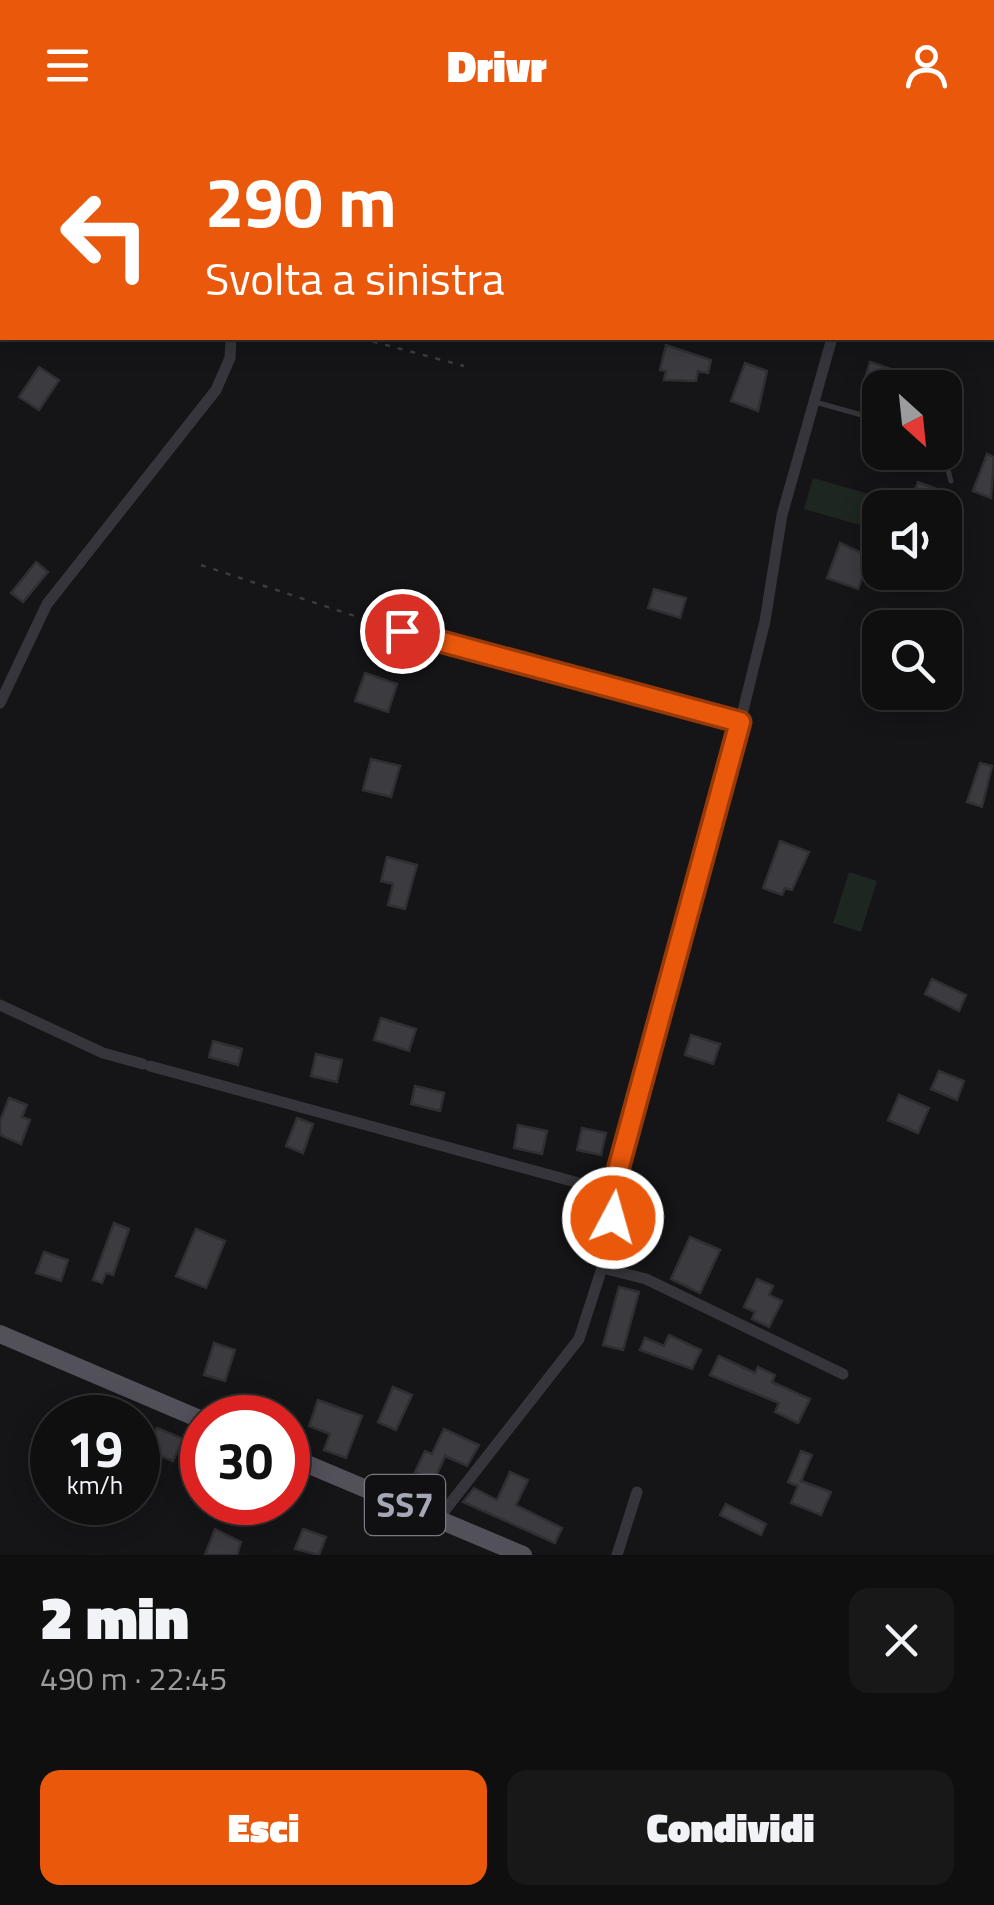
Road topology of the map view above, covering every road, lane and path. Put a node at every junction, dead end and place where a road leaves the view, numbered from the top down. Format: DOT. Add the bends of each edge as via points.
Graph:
graph roads {
  1 [pos="231,340"];
  2 [pos="367,340"];
  3 [pos="831,340"];
  4 [pos="464,366"];
  5 [pos="814,402"];
  6 [pos="862,415"];
  7 [pos="948,470"];
  8 [pos="951,481"];
  9 [pos="201,565"];
  10 [pos="402,631"];
  11 [pos="0,703"];
  12 [pos="740,722"];
  13 [pos="0,1005"];
  14 [pos="612,1192"];
  15 [pos="602,1268"];
  16 [pos="0,1334"];
  17 [pos="843,1374"];
  18 [pos="180,1411"];
  19 [pos="310,1465"];
  20 [pos="637,1492"];
  21 [pos="438,1519"];
  22 [pos="523,1555"];
  23 [pos="617,1555"];
  1 -- 11 [label="street" via="216,390 47,604"];
  2 -- 4 [label="path"];
  3 -- 5 [label="street"];
  5 -- 6 [label="lane"];
  5 -- 12 [label="street" via="782,515"];
  7 -- 8 [label="lane"];
  9 -- 10 [label="path"];
  10 -- 12 [label="street"];
  12 -- 14 [label="street"];
  13 -- 14 [label="street" via="103,1053"];
  14 -- 15 [label="street"];
  15 -- 17 [label="street" via="661,1286"];
  15 -- 21 [label="street" via="574,1347"];
  16 -- 18 [label="main road"];
  19 -- 21 [label="main road, SS7"];
  20 -- 23 [label="street"];
  21 -- 22 [label="main road, SS7"];
}
